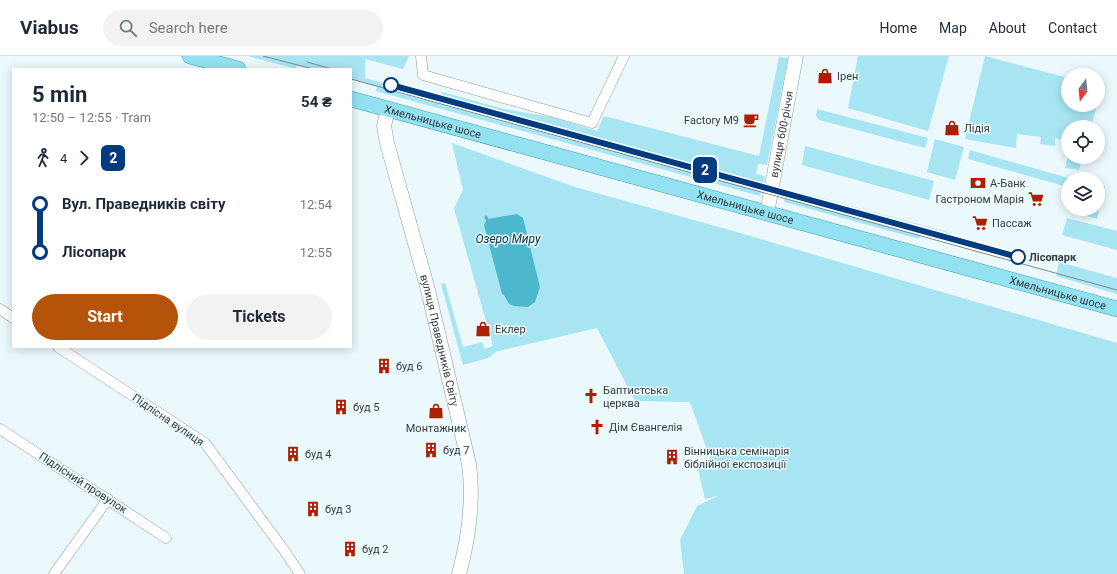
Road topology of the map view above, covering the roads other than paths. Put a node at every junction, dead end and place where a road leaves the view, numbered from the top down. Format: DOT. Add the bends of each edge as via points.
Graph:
graph roads {
  1 [pos="190,56"];
  2 [pos="421,56"];
  3 [pos="624,56"];
  4 [pos="796,56"];
  5 [pos="234,68"];
  6 [pos="352,99"];
  7 [pos="388,109"];
  8 [pos="767,213"];
  9 [pos="0,309"];
  10 [pos="1117,309"];
  11 [pos="12,317"];
  12 [pos="60,348"];
  13 [pos="0,429"];
  14 [pos="108,499"];
  15 [pos="166,538"];
  16 [pos="54,574"];
  17 [pos="300,574"];
  18 [pos="459,574"];
  1 -- 5 [label="main road"];
  2 -- 3 [label="street" via="423,74 592,123"];
  4 -- 8 [label="main road, вулиця 600-річчя"];
  6 -- 7 [label="main road, Хмельницьке шосе"];
  7 -- 8 [label="main road, Хмельницьке шосе"];
  7 -- 18 [label="main road, вулиця Праведників Світу" via="384,126 387,143 427,286 466,446 472,483 470,520"];
  8 -- 10 [label="main road, Хмельницьке шосе"];
  9 -- 11 [label="street"];
  12 -- 17 [label="street, Підлісна вулиця" via="204,443"];
  13 -- 14 [label="street, Підлісний провулок"];
  14 -- 15 [label="street, Підлісний провулок"];
  14 -- 16 [label="street"];
}
